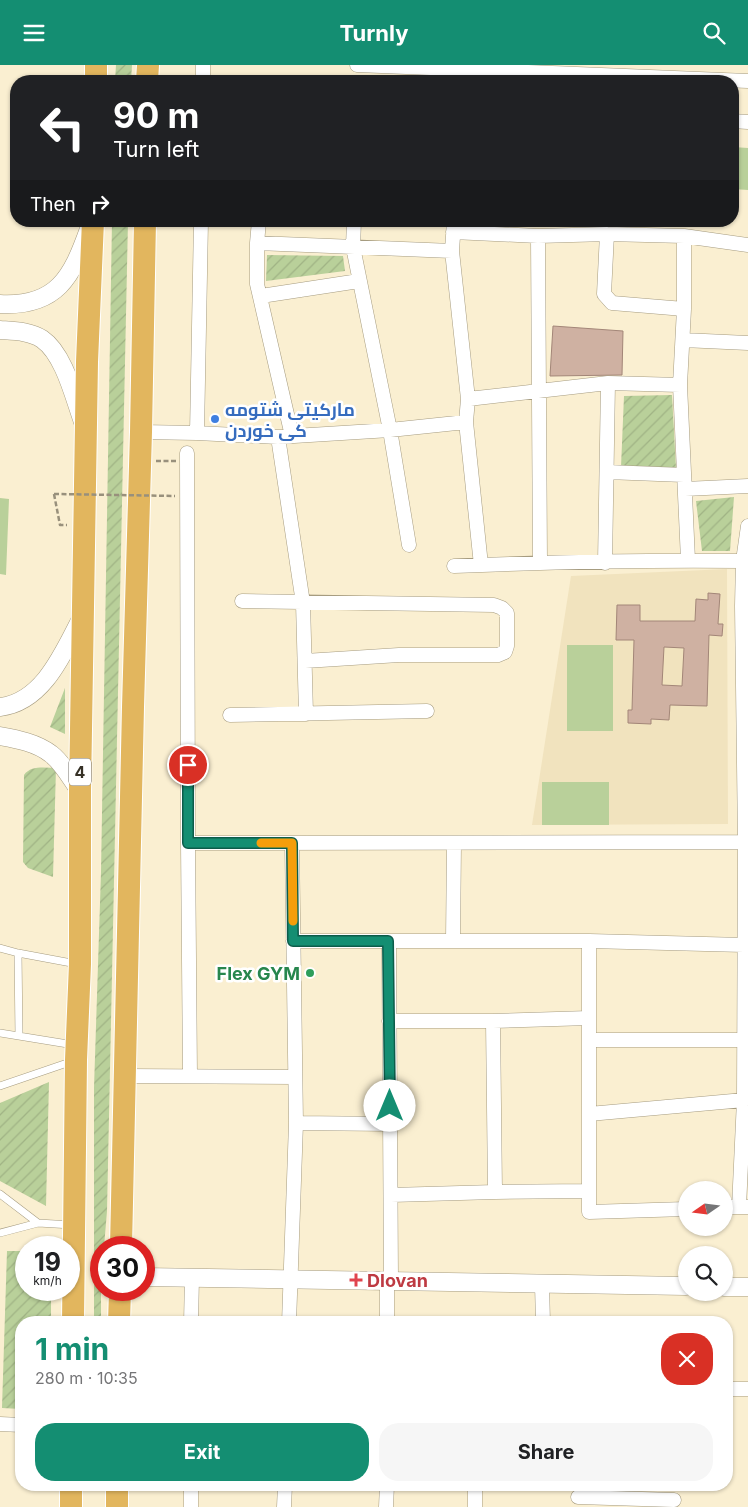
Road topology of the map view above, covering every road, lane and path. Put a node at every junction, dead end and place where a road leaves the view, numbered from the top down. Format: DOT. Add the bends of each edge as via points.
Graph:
graph roads {
  1 [pos="357,65"];
  2 [pos="389,66"];
  3 [pos="581,69"];
  4 [pos="664,75"];
  5 [pos="90,227"];
  6 [pos="92,227"];
  7 [pos="145,227"];
  8 [pos="200,227"];
  9 [pos="258,227"];
  10 [pos="354,227"];
  11 [pos="454,227"];
  12 [pos="607,234"];
  13 [pos="538,236"];
  14 [pos="684,236"];
  15 [pos="257,243"];
  16 [pos="748,245"];
  17 [pos="353,247"];
  18 [pos="452,251"];
  19 [pos="359,281"];
  20 [pos="260,296"];
  21 [pos="0,304"];
  22 [pos="684,309"];
  23 [pos="0,330"];
  24 [pos="683,340"];
  25 [pos="748,343"];
  26 [pos="608,383"];
  27 [pos="680,385"];
  28 [pos="540,392"];
  29 [pos="468,399"];
  30 [pos="466,422"];
  31 [pos="390,430"];
  32 [pos="86,431"];
  33 [pos="141,432"];
  34 [pos="197,433"];
  35 [pos="292,436"];
  36 [pos="278,437"];
  37 [pos="187,453"];
  38 [pos="607,472"];
  39 [pos="684,482"];
  40 [pos="748,486"];
  41 [pos="175,496"];
  42 [pos="60,525"];
  43 [pos="748,525"];
  44 [pos="408,545"];
  45 [pos="688,560"];
  46 [pos="743,561"];
  47 [pos="540,563"];
  48 [pos="605,563"];
  49 [pos="481,565"];
  50 [pos="454,566"];
  51 [pos="242,601"];
  52 [pos="303,603"];
  53 [pos="745,606"];
  54 [pos="84,614"];
  55 [pos="305,661"];
  56 [pos="0,707"];
  57 [pos="427,711"];
  58 [pos="306,714"];
  59 [pos="230,715"];
  60 [pos="0,736"];
  61 [pos="80,791"];
  62 [pos="746,794"];
  63 [pos="745,842"];
  64 [pos="188,843"];
  65 [pos="292,843"];
  66 [pos="454,843"];
  67 [pos="293,941"];
  68 [pos="388,941"];
  69 [pos="453,941"];
  70 [pos="589,941"];
  71 [pos="744,945"];
  72 [pos="0,948"];
  73 [pos="18,953"];
  74 [pos="80,964"];
  75 [pos="589,1018"];
  76 [pos="389,1021"];
  77 [pos="493,1021"];
  78 [pos="0,1033"];
  79 [pos="19,1036"];
  80 [pos="744,1039"];
  81 [pos="589,1040"];
  82 [pos="76,1053"];
  83 [pos="125,1076"];
  84 [pos="190,1076"];
  85 [pos="295,1077"];
  86 [pos="0,1085"];
  87 [pos="744,1100"];
  88 [pos="588,1114"];
  89 [pos="296,1123"];
  90 [pos="390,1123"];
  91 [pos="589,1191"];
  92 [pos="495,1192"];
  93 [pos="0,1194"];
  94 [pos="391,1195"];
  95 [pos="744,1207"];
  96 [pos="678,1209"];
  97 [pos="38,1223"];
  98 [pos="75,1225"];
  99 [pos="0,1233"];
  100 [pos="120,1236"];
  101 [pos="155,1277"];
  102 [pos="192,1277"];
  103 [pos="290,1279"];
  104 [pos="389,1281"];
  105 [pos="542,1284"];
  106 [pos="678,1286"];
  107 [pos="733,1287"];
  108 [pos="748,1287"];
  109 [pos="120,1301"];
  110 [pos="73,1316"];
  111 [pos="119,1316"];
  112 [pos="191,1316"];
  113 [pos="288,1316"];
  114 [pos="387,1316"];
  115 [pos="543,1316"];
  116 [pos="733,1389"];
  117 [pos="748,1389"];
  118 [pos="0,1425"];
  119 [pos="15,1425"];
  120 [pos="71,1491"];
  121 [pos="117,1491"];
  122 [pos="191,1491"];
  123 [pos="285,1491"];
  124 [pos="387,1491"];
  125 [pos="475,1491"];
  126 [pos="578,1496"];
  127 [pos="674,1503"];
  128 [pos="71,1507"];
  129 [pos="117,1507"];
  130 [pos="191,1507"];
  131 [pos="284,1507"];
  132 [pos="386,1507"];
  133 [pos="475,1507"];
  1 -- 2 [label="street"];
  2 -- 3 [label="street"];
  3 -- 4 [label="street"];
  5 -- 21 [label="street" via="71,270 56,289 29,303"];
  6 -- 32 [label="highway, 4"];
  7 -- 33 [label="highway"];
  8 -- 34 [label="street"];
  9 -- 15 [label="street"];
  10 -- 17 [label="street"];
  11 -- 13 [label="street"];
  11 -- 18 [label="street"];
  12 -- 13 [label="street"];
  12 -- 14 [label="street"];
  12 -- 22 [label="street" via="604,294 612,303"];
  13 -- 28 [label="street"];
  14 -- 16 [label="street"];
  14 -- 22 [label="street"];
  15 -- 17 [label="street"];
  15 -- 20 [label="street"];
  17 -- 18 [label="street"];
  17 -- 19 [label="street"];
  18 -- 29 [label="street"];
  19 -- 20 [label="street"];
  19 -- 31 [label="street"];
  20 -- 35 [label="street"];
  22 -- 24 [label="street"];
  23 -- 32 [label="street" via="36,336 52,348 62,365"];
  24 -- 25 [label="street"];
  24 -- 27 [label="street"];
  26 -- 27 [label="street"];
  26 -- 28 [label="street"];
  26 -- 38 [label="street"];
  27 -- 39 [label="street"];
  28 -- 29 [label="street"];
  28 -- 47 [label="street"];
  29 -- 30 [label="street"];
  30 -- 31 [label="street"];
  30 -- 49 [label="street"];
  31 -- 35 [label="street"];
  31 -- 44 [label="street"];
  32 -- 54 [label="highway, 4"];
  33 -- 34 [label="street"];
  33 -- 83 [label="highway"];
  34 -- 36 [label="street"];
  35 -- 36 [label="street"];
  36 -- 52 [label="street"];
  37 -- 64 [label="street"];
  38 -- 39 [label="street"];
  38 -- 48 [label="street"];
  39 -- 40 [label="street"];
  39 -- 45 [label="street"];
  41 -- 42 [label="path, bridge" via="54,494"];
  43 -- 46 [label="street"];
  45 -- 46 [label="street"];
  45 -- 48 [label="street"];
  46 -- 53 [label="street"];
  47 -- 48 [label="street"];
  47 -- 49 [label="street"];
  49 -- 50 [label="street"];
  51 -- 52 [label="street"];
  52 -- 55 [label="street"];
  52 -- 55 [label="street" via="494,605 507,613 507,646 505,652 498,655 399,655"];
  53 -- 62 [label="street"];
  54 -- 56 [label="street" via="47,677 22,700"];
  54 -- 61 [label="highway, 4"];
  55 -- 58 [label="street"];
  57 -- 58 [label="street"];
  58 -- 59 [label="street"];
  60 -- 61 [label="street" via="32,744 52,754"];
  61 -- 74 [label="highway, 4"];
  62 -- 63 [label="street"];
  63 -- 66 [label="street"];
  63 -- 71 [label="street"];
  64 -- 65 [label="street"];
  64 -- 84 [label="street"];
  65 -- 66 [label="street"];
  65 -- 67 [label="street"];
  66 -- 69 [label="street"];
  67 -- 68 [label="street"];
  67 -- 85 [label="street"];
  68 -- 69 [label="street"];
  68 -- 76 [label="street"];
  69 -- 70 [label="street"];
  70 -- 71 [label="street"];
  70 -- 75 [label="street"];
  71 -- 80 [label="street"];
  72 -- 73 [label="lane"];
  73 -- 74 [label="lane"];
  73 -- 79 [label="lane"];
  74 -- 82 [label="highway, 4"];
  75 -- 77 [label="street"];
  75 -- 81 [label="street"];
  76 -- 77 [label="street"];
  76 -- 90 [label="street"];
  77 -- 92 [label="street"];
  78 -- 79 [label="lane"];
  79 -- 82 [label="lane"];
  80 -- 81 [label="street"];
  80 -- 87 [label="street"];
  81 -- 88 [label="street"];
  82 -- 86 [label="lane"];
  82 -- 98 [label="highway, 4"];
  83 -- 84 [label="street"];
  83 -- 100 [label="highway"];
  84 -- 85 [label="street"];
  85 -- 89 [label="street"];
  87 -- 88 [label="street"];
  87 -- 95 [label="street"];
  88 -- 91 [label="street"];
  89 -- 90 [label="street"];
  89 -- 103 [label="street"];
  90 -- 94 [label="street"];
  91 -- 92 [label="street"];
  91 -- 96 [label="street" via="588,1212"];
  92 -- 94 [label="street"];
  93 -- 97 [label="lane"];
  94 -- 104 [label="street"];
  97 -- 98 [label="lane"];
  97 -- 99 [label="lane"];
  98 -- 110 [label="highway, 4"];
  101 -- 102 [label="street"];
  102 -- 103 [label="street"];
  102 -- 112 [label="street"];
  103 -- 104 [label="street"];
  103 -- 113 [label="street"];
  104 -- 105 [label="street"];
  104 -- 114 [label="street"];
  105 -- 106 [label="street"];
  105 -- 115 [label="street"];
  107 -- 108 [label="street"];
  109 -- 111 [label="highway"];
  116 -- 117 [label="street"];
  118 -- 119 [label="street"];
  120 -- 128 [label="highway"];
  121 -- 129 [label="highway"];
  122 -- 130 [label="street"];
  123 -- 131 [label="street"];
  124 -- 132 [label="street"];
  125 -- 133 [label="street"];
  126 -- 127 [label="street"];
}
